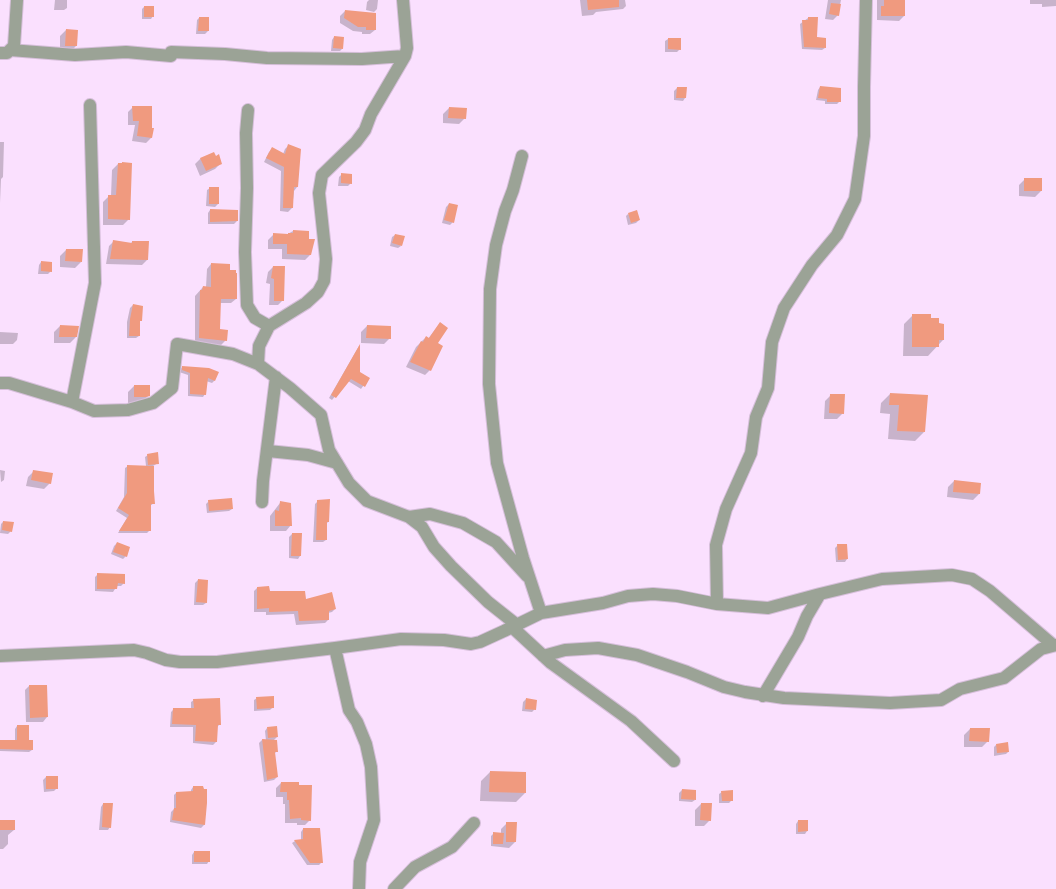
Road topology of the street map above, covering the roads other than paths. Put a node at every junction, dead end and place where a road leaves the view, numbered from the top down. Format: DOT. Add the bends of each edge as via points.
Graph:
graph roads {
  1 [pos="17,0"];
  2 [pos="403,0"];
  3 [pos="866,0"];
  4 [pos="5,52"];
  5 [pos="405,56"];
  6 [pos="90,105"];
  7 [pos="248,110"];
  8 [pos="522,156"];
  9 [pos="269,326"];
  10 [pos="258,364"];
  11 [pos="276,377"];
  12 [pos="0,383"];
  13 [pos="72,402"];
  14 [pos="268,450"];
  15 [pos="337,463"];
  16 [pos="262,502"];
  17 [pos="409,517"];
  18 [pos="530,580"];
  19 [pos="820,594"];
  20 [pos="718,604"];
  21 [pos="540,613"];
  22 [pos="514,626"];
  23 [pos="1055,645"];
  24 [pos="335,648"];
  25 [pos="0,656"];
  26 [pos="543,656"];
  27 [pos="763,696"];
  28 [pos="674,761"];
  29 [pos="474,823"];
  30 [pos="359,889"];
  31 [pos="394,889"];
  1 -- 4 [label="street" via="14,46"];
  2 -- 5 [label="street"];
  3 -- 20 [label="street" via="864,136 855,199 837,235 812,265 784,308 772,342 768,388 756,417 751,453 726,509 716,545"];
  4 -- 5 [label="street" via="75,55 126,52 225,54 312,59"];
  5 -- 9 [label="street" via="356,142 322,175 319,193 326,259 324,281 318,292 306,303"];
  6 -- 13 [label="street" via="95,283"];
  7 -- 9 [label="street" via="245,252 247,304 255,318"];
  8 -- 18 [label="street" via="496,245 490,289 489,384 497,463"];
  9 -- 10 [label="street" via="259,346"];
  10 -- 11 [label="street"];
  10 -- 13 [label="street" via="233,354 177,344 172,388 153,403 128,410 94,411"];
  11 -- 14 [label="street"];
  11 -- 15 [label="street" via="321,415 330,450"];
  12 -- 13 [label="street" via="9,383"];
  14 -- 15 [label="street" via="308,455"];
  14 -- 16 [label="street"];
  15 -- 17 [label="street" via="349,483 367,501"];
  17 -- 18 [label="street" via="430,514 463,523 496,542"];
  17 -- 22 [label="street" via="422,527 434,547 451,566"];
  18 -- 21 [label="street"];
  19 -- 20 [label="street" via="768,608"];
  19 -- 23 [label="street" via="882,579 952,575 972,579"];
  19 -- 27 [label="street"];
  20 -- 21 [label="street" via="653,594 628,596 603,603"];
  21 -- 22 [label="street"];
  22 -- 24 [label="street" via="471,644 401,638"];
  22 -- 26 [label="street"];
  23 -- 27 [label="street" via="1041,649 1004,678 960,688 941,700 890,703"];
  24 -- 25 [label="street" via="217,662 173,661 134,650"];
  24 -- 30 [label="street" via="349,710 366,744 371,767 374,820 360,862"];
  26 -- 27 [label="street" via="565,650 598,648 637,656 724,686"];
  26 -- 28 [label="street" via="631,721"];
  29 -- 31 [label="street" via="452,847 415,868"];
}
